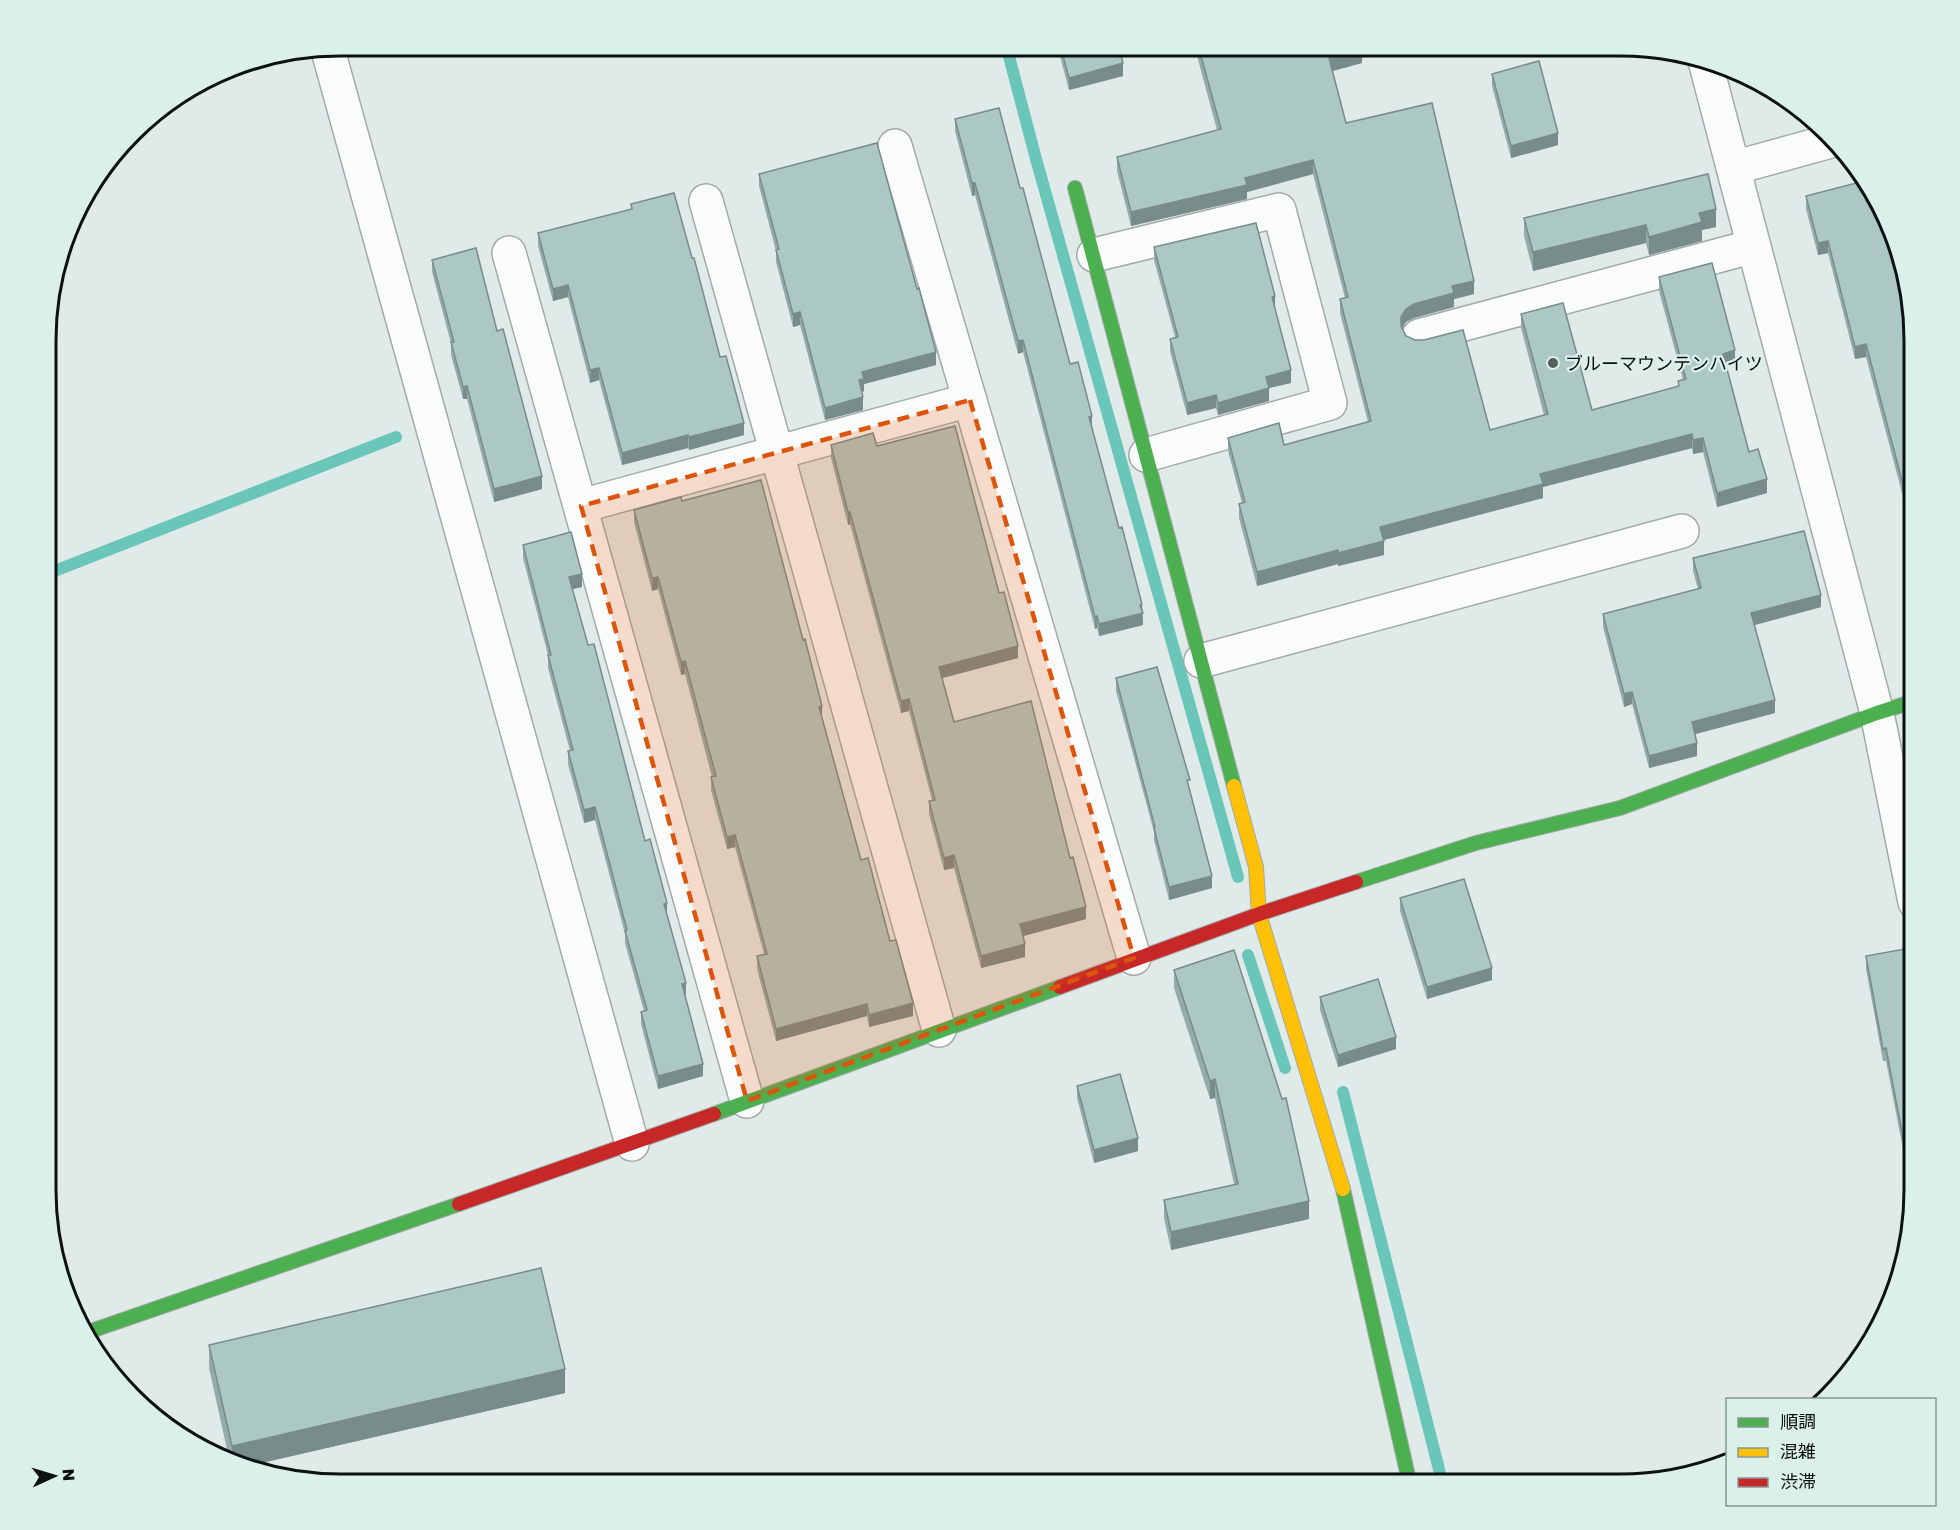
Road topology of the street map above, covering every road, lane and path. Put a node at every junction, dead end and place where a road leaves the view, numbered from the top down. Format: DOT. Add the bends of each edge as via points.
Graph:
graph roads {
  1 [pos="330,56"];
  2 [pos="1707,69"];
  3 [pos="1825,143"];
  4 [pos="895,146"];
  5 [pos="1733,168"];
  6 [pos="1075,188"];
  7 [pos="706,201"];
  8 [pos="1754,246"];
  9 [pos="509,253"];
  10 [pos="1094,255"];
  11 [pos="1419,336"];
  12 [pos="970,400"];
  13 [pos="777,453"];
  14 [pos="1146,454"];
  15 [pos="581,506"];
  16 [pos="1682,531"];
  17 [pos="1201,661"];
  18 [pos="1904,704"];
  19 [pos="1877,713"];
  20 [pos="1904,847"];
  21 [pos="1259,914"];
  22 [pos="1134,958"];
  23 [pos="939,1030"];
  24 [pos="747,1101"];
  25 [pos="632,1144"];
  26 [pos="94,1333"];
  27 [pos="1408,1474"];
  1 -- 25 [label="street"];
  2 -- 5 [label="street"];
  3 -- 5 [label="street"];
  4 -- 12 [label="street"];
  5 -- 8 [label="street"];
  6 -- 10 [label="street"];
  7 -- 13 [label="street"];
  8 -- 11 [label="street"];
  8 -- 19 [label="street"];
  9 -- 15 [label="street"];
  10 -- 14 [label="street"];
  10 -- 14 [label="street" via="1279,210 1330,403"];
  12 -- 13 [label="street"];
  12 -- 22 [label="street"];
  13 -- 15 [label="street"];
  13 -- 23 [label="street"];
  14 -- 17 [label="street"];
  15 -- 24 [label="street"];
  16 -- 17 [label="street"];
  17 -- 21 [label="street" via="1256,867"];
  18 -- 19 [label="street"];
  19 -- 20 [label="street"];
  19 -- 21 [label="street" via="1620,808 1476,843"];
  21 -- 22 [label="street"];
  21 -- 27 [label="street" via="1342,1185"];
  22 -- 23 [label="street"];
  23 -- 24 [label="street"];
  24 -- 25 [label="street"];
  25 -- 26 [label="street"];
}
